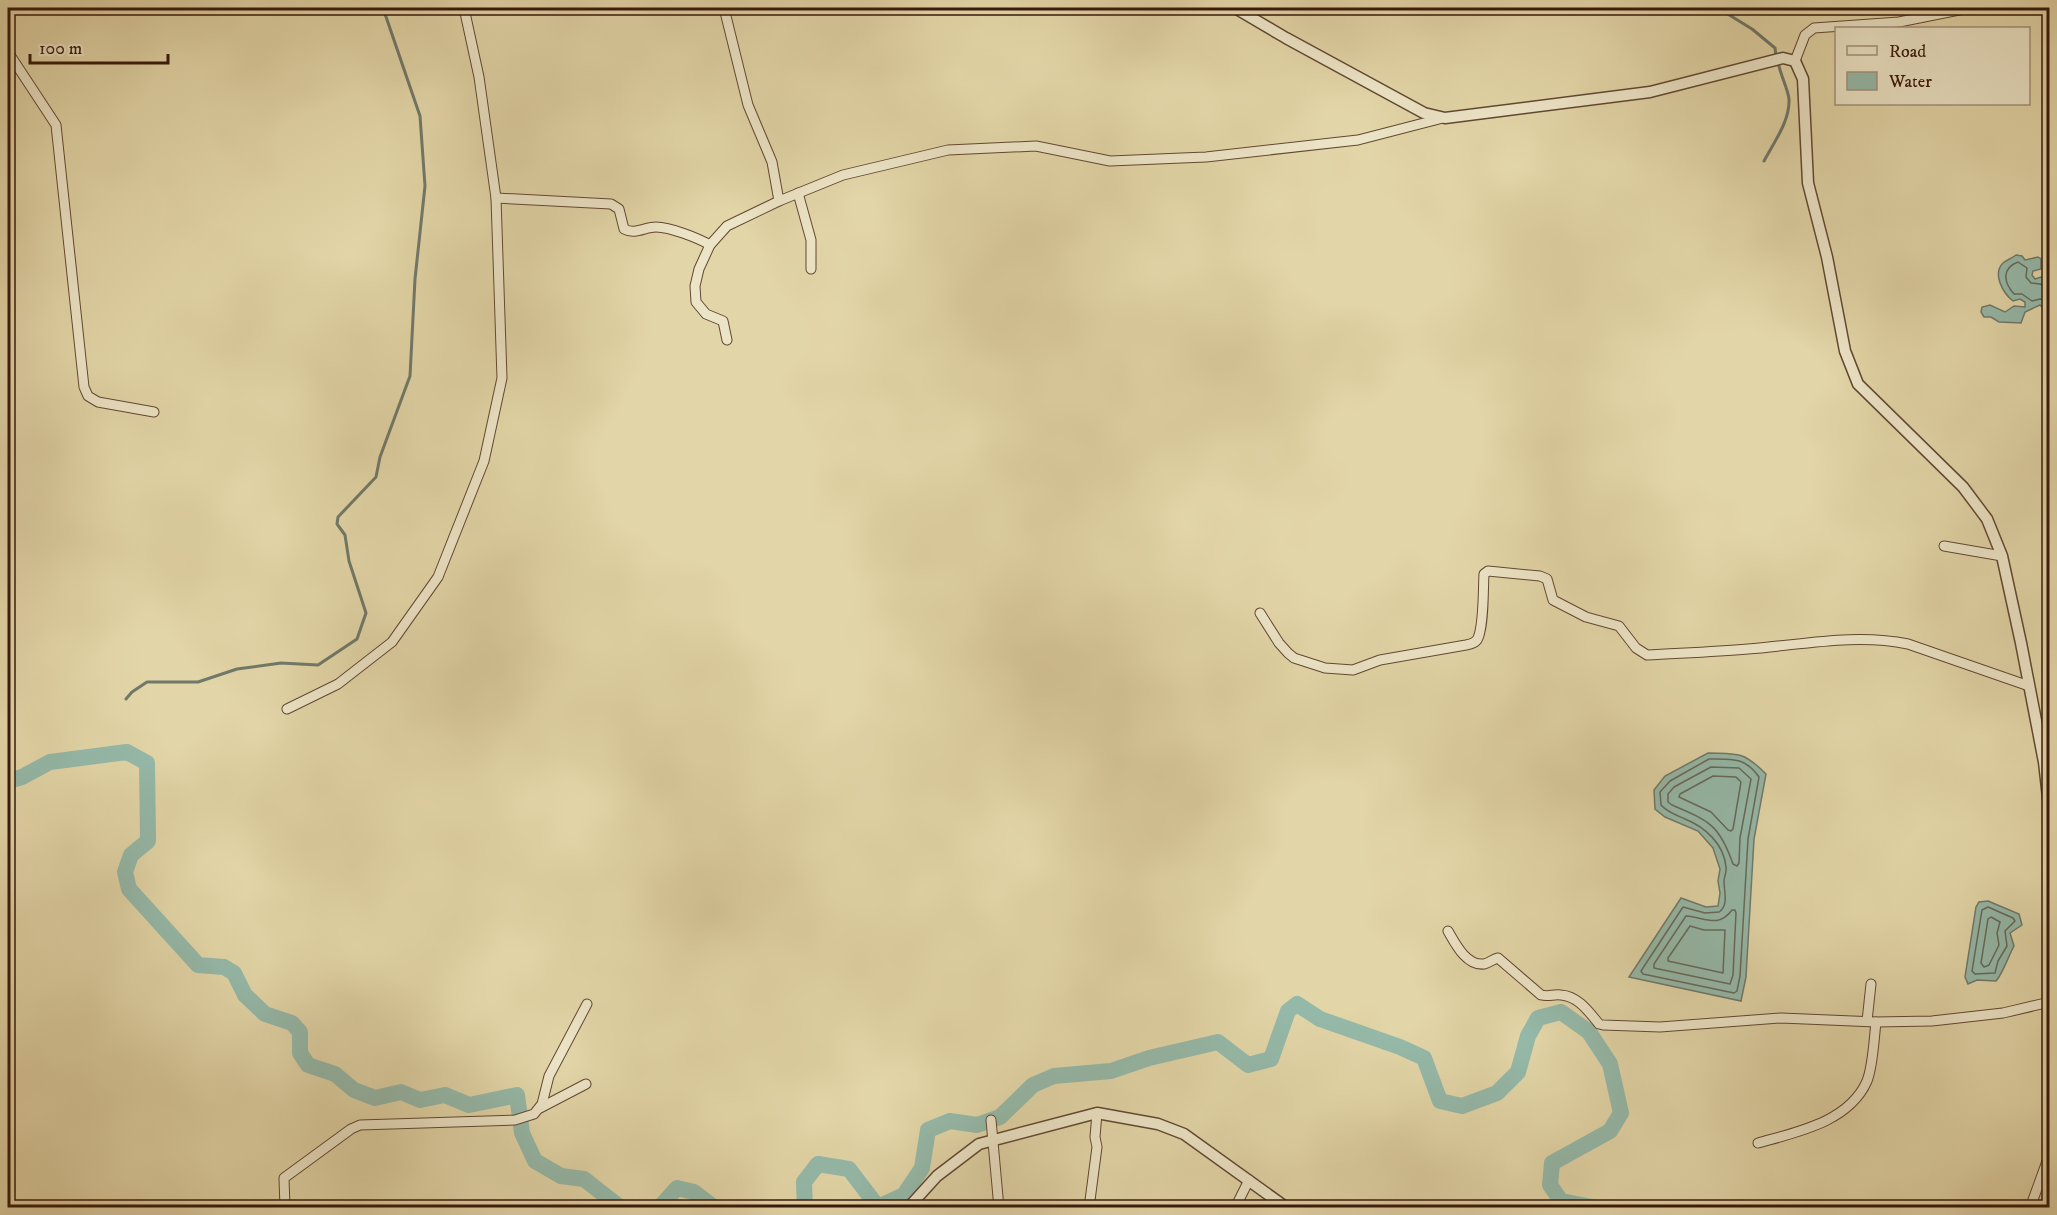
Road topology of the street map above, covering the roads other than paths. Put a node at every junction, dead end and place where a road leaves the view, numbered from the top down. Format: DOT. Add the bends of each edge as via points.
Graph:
graph roads {
  1 [pos="464,8"];
  2 [pos="724,8"];
  3 [pos="1235,8"];
  4 [pos="1970,8"];
  5 [pos="8,52"];
  6 [pos="1796,61"];
  7 [pos="1445,118"];
  8 [pos="798,193"];
  9 [pos="496,198"];
  10 [pos="778,201"];
  11 [pos="710,245"];
  12 [pos="811,268"];
  13 [pos="727,339"];
  14 [pos="154,412"];
  15 [pos="1944,546"];
  16 [pos="2002,556"];
  17 [pos="1260,613"];
  18 [pos="2029,686"];
  19 [pos="287,709"];
  20 [pos="2048,760"];
  21 [pos="2049,815"];
  22 [pos="1448,931"];
  23 [pos="1871,984"];
  24 [pos="2049,1002"];
  25 [pos="587,1004"];
  26 [pos="1872,1022"];
  27 [pos="586,1084"];
  28 [pos="538,1109"];
  29 [pos="1097,1113"];
  30 [pos="991,1120"];
  31 [pos="993,1140"];
  32 [pos="1758,1143"];
  33 [pos="2049,1153"];
  34 [pos="1249,1180"];
  35 [pos="285,1208"];
  36 [pos="908,1208"];
  37 [pos="999,1208"];
  38 [pos="1089,1208"];
  39 [pos="1234,1208"];
  40 [pos="1287,1208"];
  41 [pos="2030,1208"];
  1 -- 9 [label="street"];
  2 -- 10 [label="street" via="748,105 772,162"];
  3 -- 7 [label="street" via="1424,113"];
  4 -- 6 [label="street" via="1899,22 1814,28 1805,35"];
  5 -- 14 [label="street" via="56,125 84,387 88,396 98,402"];
  6 -- 7 [label="street" via="1768,61 1650,92"];
  6 -- 16 [label="street" via="1803,79 1808,183 1845,351 1857,384 1963,487 1987,519"];
  7 -- 8 [label="street" via="1358,140 1206,157 1110,161 1036,146 948,150 843,175"];
  8 -- 10 [label="street"];
  8 -- 12 [label="street" via="811,240"];
  9 -- 11 [label="street" via="611,204 619,209 624,229 630,232 657,227 699,238"];
  9 -- 19 [label="street" via="502,378 484,461 438,577 392,642 338,684"];
  10 -- 11 [label="street" via="727,226"];
  11 -- 13 [label="street" via="695,286 696,302 706,314 723,321"];
  15 -- 16 [label="street"];
  16 -- 18 [label="street"];
  17 -- 18 [label="street" via="1279,644 1294,658 1325,668 1353,670 1380,660 1474,642 1478,638 1484,574 1488,571 1547,579 1553,600 1586,617 1619,626 1636,648 1647,655 1888,640"];
  18 -- 20 [label="street"];
  20 -- 21 [label="street"];
  22 -- 26 [label="street" via="1462,954 1472,962 1484,964 1498,958 1541,995 1575,999 1603,1025 1660,1027 1781,1018"];
  23 -- 26 [label="street"];
  24 -- 26 [label="street" via="1968,1017"];
  25 -- 28 [label="street" via="549,1076"];
  26 -- 32 [label="street" via="1868,1079 1858,1096 1834,1116"];
  27 -- 28 [label="street"];
  28 -- 35 [label="street" via="515,1120 360,1125 284,1178"];
  29 -- 31 [label="street"];
  29 -- 34 [label="street" via="1158,1124 1184,1134"];
  29 -- 38 [label="street"];
  30 -- 31 [label="street"];
  31 -- 36 [label="street" via="979,1144 937,1176"];
  31 -- 37 [label="street"];
  33 -- 41 [label="street"];
  34 -- 39 [label="street"];
  34 -- 40 [label="street"];
}
